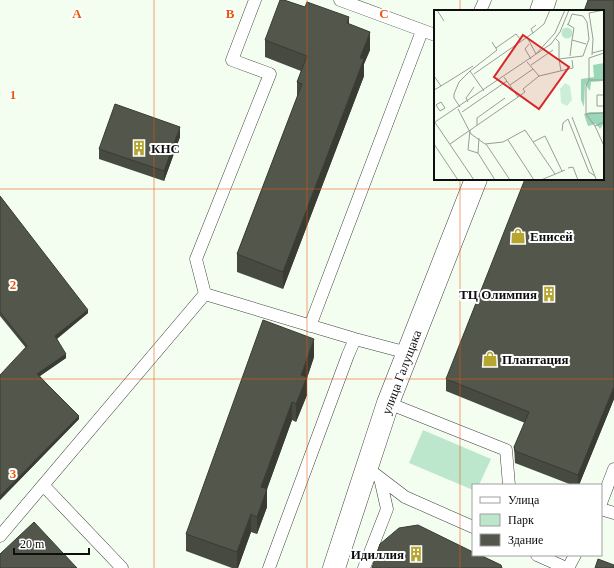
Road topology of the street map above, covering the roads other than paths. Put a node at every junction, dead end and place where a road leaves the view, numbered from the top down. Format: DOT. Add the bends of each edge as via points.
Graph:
graph roads {
  1 [pos="254,0"];
  2 [pos="340,0"];
  3 [pos="484,0"];
  4 [pos="545,0"];
  5 [pos="480,10"];
  6 [pos="541,10"];
  7 [pos="422,31"];
  8 [pos="434,35"];
  9 [pos="476,180"];
  10 [pos="205,294"];
  11 [pos="310,326"];
  12 [pos="355,339"];
  13 [pos="408,353"];
  14 [pos="388,403"];
  15 [pos="614,469"];
  16 [pos="373,473"];
  17 [pos="509,484"];
  18 [pos="43,485"];
  19 [pos="602,500"];
  20 [pos="602,509"];
  21 [pos="614,513"];
  22 [pos="472,527"];
  23 [pos="0,536"];
  24 [pos="539,556"];
  25 [pos="574,556"];
  26 [pos="122,568"];
  27 [pos="269,568"];
  28 [pos="334,568"];
  29 [pos="364,568"];
  30 [pos="567,568"];
  1 -- 10 [label="lane" via="232,60 270,74 196,259"];
  2 -- 7 [label="lane"];
  3 -- 5 [label="lane"];
  4 -- 6 [label="street"];
  7 -- 8 [label="lane"];
  7 -- 11 [label="lane"];
  9 -- 13 [label="street, улица Галущака"];
  10 -- 11 [label="lane"];
  10 -- 18 [label="lane"];
  11 -- 12 [label="lane"];
  12 -- 13 [label="lane"];
  12 -- 27 [label="lane"];
  13 -- 14 [label="street, улица Галущака"];
  14 -- 16 [label="street, улица Галущака"];
  14 -- 17 [label="lane" via="506,450"];
  15 -- 19 [label="lane"];
  16 -- 22 [label="lane" via="405,497"];
  16 -- 28 [label="street, улица Галущака"];
  16 -- 29 [label="lane" via="387,509"];
  18 -- 23 [label="lane"];
  18 -- 26 [label="lane"];
  20 -- 21 [label="lane"];
  24 -- 30 [label="lane"];
  25 -- 30 [label="lane"];
}
